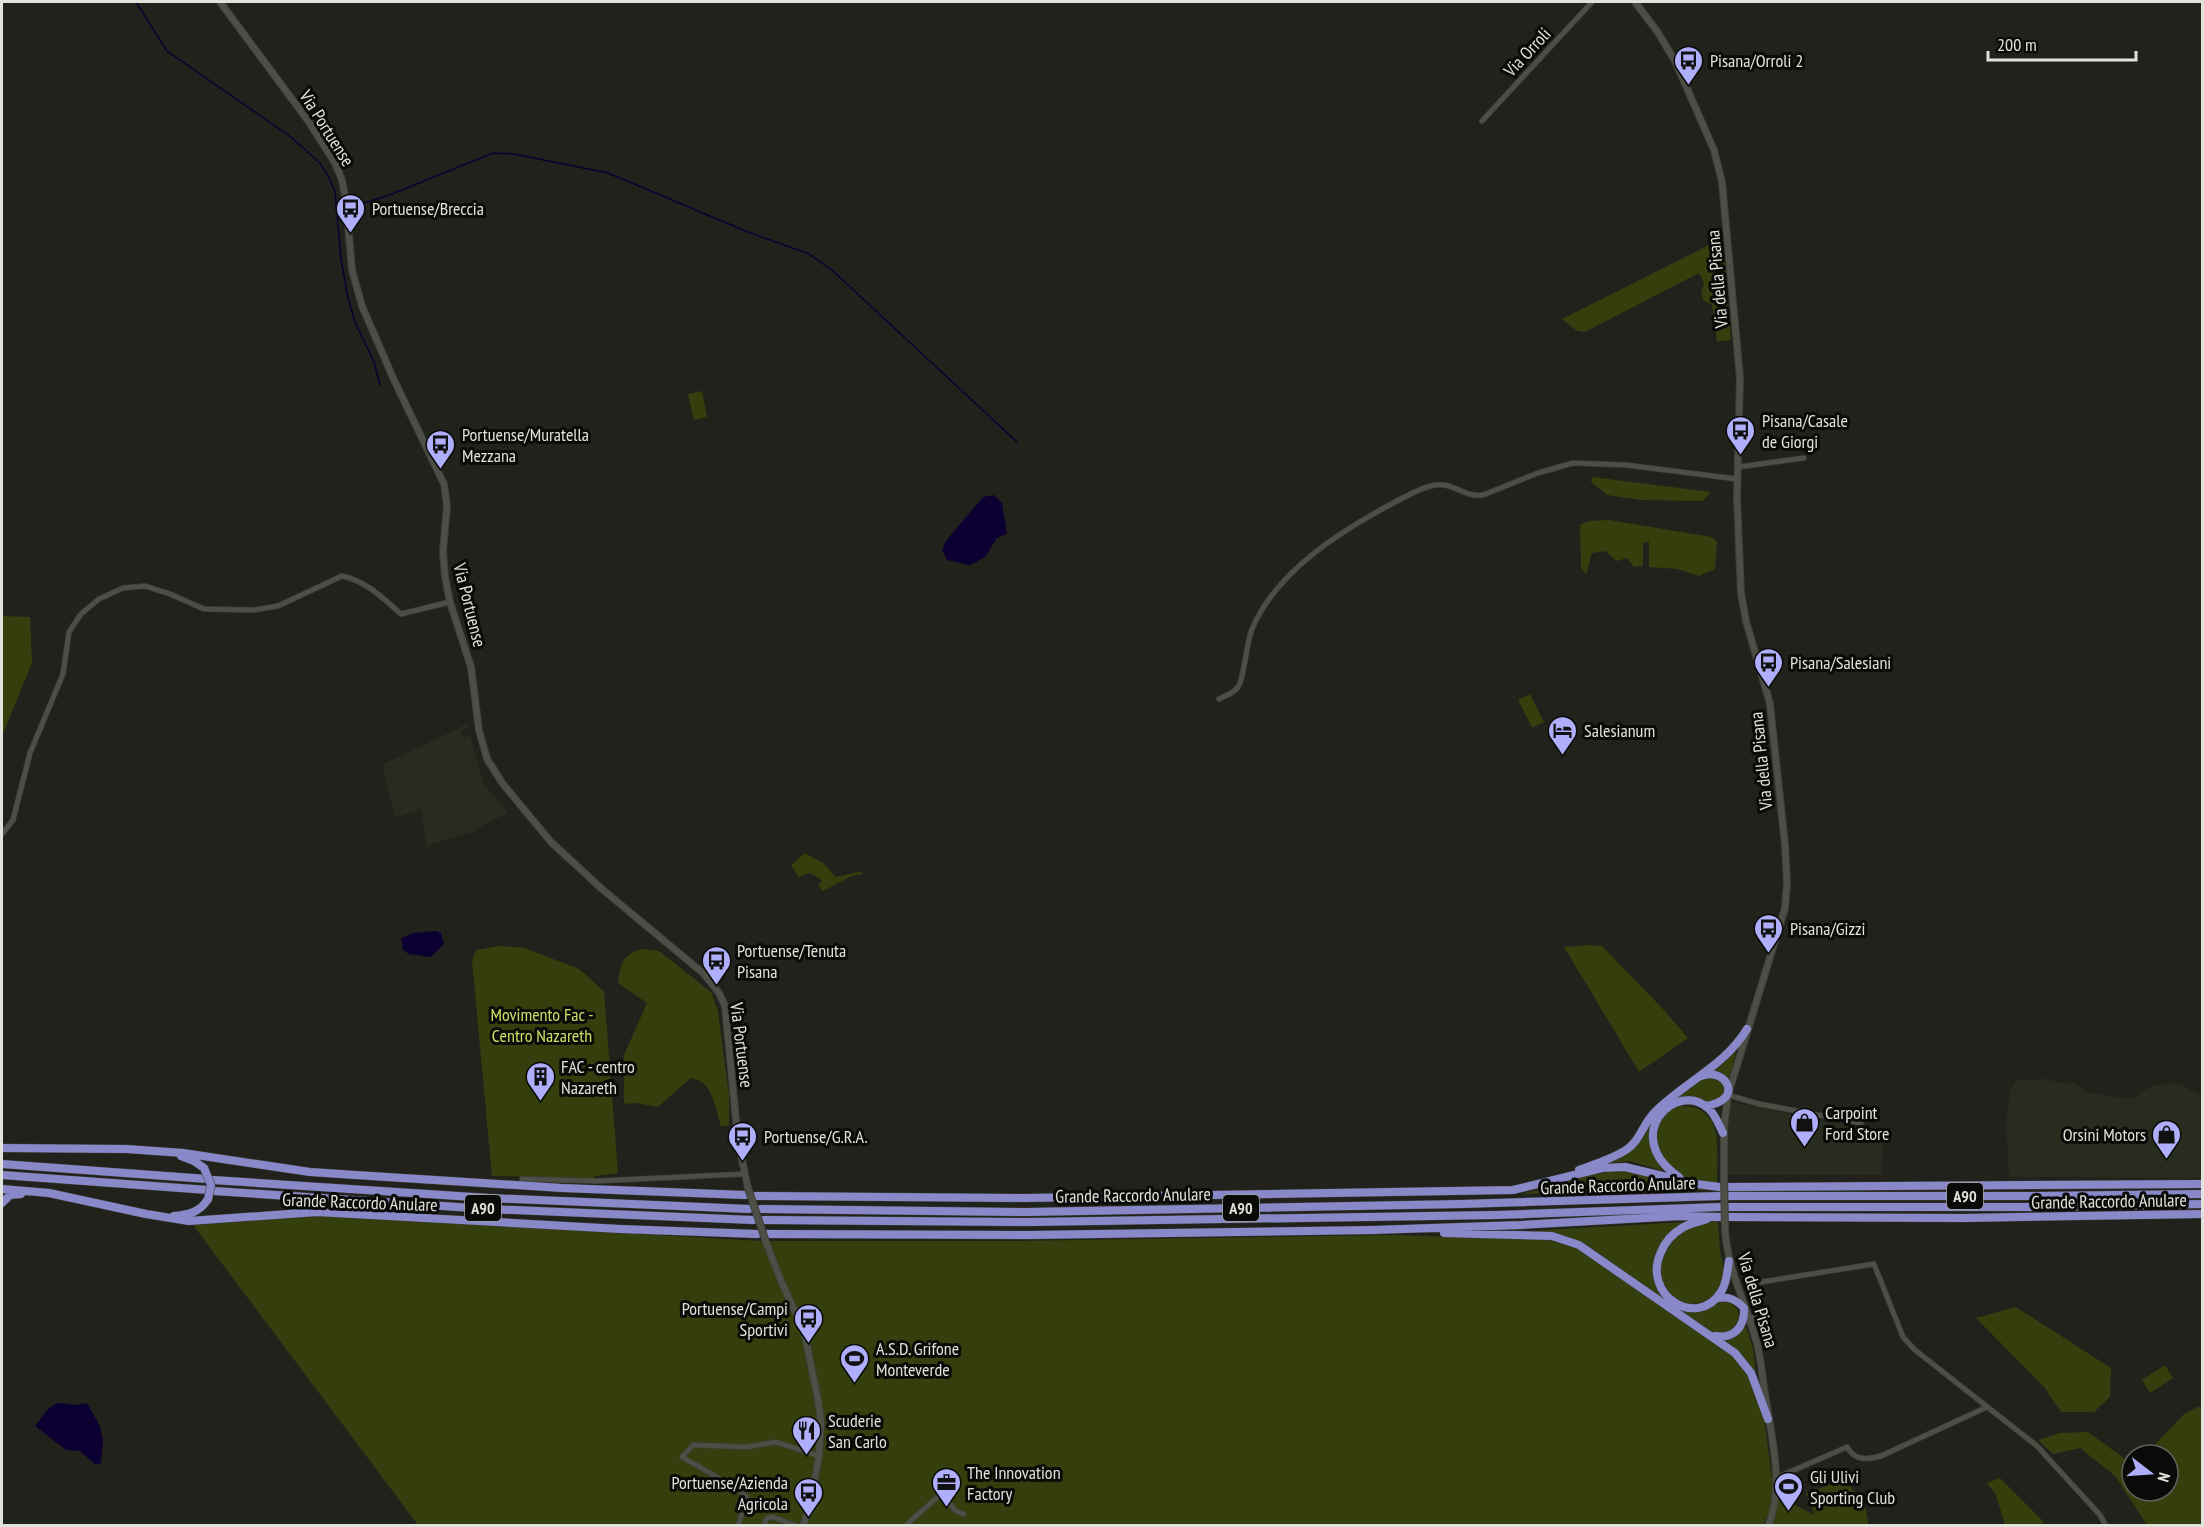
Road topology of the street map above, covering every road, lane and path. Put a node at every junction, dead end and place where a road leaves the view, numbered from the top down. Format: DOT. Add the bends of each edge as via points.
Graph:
graph roads {
  1 [pos="220,2"];
  2 [pos="1592,2"];
  3 [pos="1635,2"];
  4 [pos="1482,121"];
  5 [pos="1804,458"];
  6 [pos="1738,467"];
  7 [pos="1737,479"];
  8 [pos="450,602"];
  9 [pos="1219,699"];
  10 [pos="2,834"];
  11 [pos="1747,1029"];
  12 [pos="1698,1077"];
  13 [pos="1728,1095"];
  14 [pos="1705,1106"];
  15 [pos="1861,1123"];
  16 [pos="1723,1133"];
  17 [pos="2,1148"];
  18 [pos="149,1151"];
  19 [pos="2,1164"];
  20 [pos="744,1174"];
  21 [pos="2,1175"];
  22 [pos="522,1179"];
  23 [pos="1686,1182"];
  24 [pos="2202,1184"];
  25 [pos="2,1188"];
  26 [pos="1530,1188"];
  27 [pos="746,1192"];
  28 [pos="49,1193"];
  29 [pos="210,1194"];
  30 [pos="2202,1194"];
  31 [pos="756,1196"];
  32 [pos="2,1203"];
  33 [pos="2202,1204"];
  34 [pos="749,1209"];
  35 [pos="761,1209"];
  36 [pos="146,1214"];
  37 [pos="2202,1215"];
  38 [pos="1711,1217"];
  39 [pos="753,1220"];
  40 [pos="764,1220"];
  41 [pos="1374,1230"];
  42 [pos="758,1234"];
  43 [pos="767,1238"];
  44 [pos="1729,1262"];
  45 [pos="1717,1298"];
  46 [pos="1743,1308"];
  47 [pos="1750,1323"];
  48 [pos="1714,1336"];
  49 [pos="1987,1407"];
  50 [pos="1768,1419"];
  51 [pos="819,1456"];
  52 [pos="1776,1478"];
  53 [pos="964,1514"];
  54 [pos="906,1525"];
  55 [pos="738,1526"];
  56 [pos="764,1526"];
  57 [pos="796,1526"];
  58 [pos="803,1526"];
  59 [pos="1767,1526"];
  60 [pos="2106,1526"];
  1 -- 8 [label="main road, Via Portuense" via="309,122 340,174 352,270 362,306 444,484 447,506 443,552"];
  2 -- 4 [label="street, Via Orroli"];
  3 -- 6 [label="main road, Via della Pisana" via="1675,61 1714,150 1720,173 1740,378"];
  5 -- 6 [label="street"];
  6 -- 7 [label="main road, Via della Pisana"];
  7 -- 9 [label="street" via="1580,462 1555,466 1483,495 1471,495 1442,484 1426,487 1353,526 1289,578 1251,630 1240,685"];
  7 -- 11 [label="main road, Via della Pisana" via="1742,599 1770,701 1787,883 1782,921"];
  8 -- 10 [label="street" via="402,614 372,588 342,576 278,606 254,610 204,609 145,586 123,588 99,599 81,614 69,632 63,674 23,773 15,815"];
  8 -- 20 [label="main road, Via Portuense" via="472,675 482,743 496,773 556,846 703,973 723,1000"];
  11 -- 12 [label="highway" via="1733,1048"];
  11 -- 13 [label="main road, Via della Pisana"];
  12 -- 13 [label="highway" via="1708,1073 1719,1076 1726,1083"];
  12 -- 26 [label="highway" via="1651,1115 1626,1150"];
  13 -- 14 [label="highway" via="1720,1103"];
  13 -- 15 [label="street"];
  13 -- 16 [label="main road, Via della Pisana"];
  14 -- 16 [label="highway"];
  14 -- 23 [label="highway" via="1681,1101 1668,1106 1659,1115 1654,1129 1660,1160"];
  16 -- 44 [label="main road, Via della Pisana, bridge"];
  17 -- 18 [label="highway, Grande Raccordo Anulare"];
  18 -- 27 [label="highway, Grande Raccordo Anulare" via="361,1176 562,1188"];
  18 -- 29 [label="highway, bridge" via="185,1157 204,1168"];
  19 -- 34 [label="highway, Grande Raccordo Anulare / A90" via="489,1198"];
  20 -- 22 [label="street" via="597,1181"];
  20 -- 27 [label="main road, Via Portuense"];
  21 -- 29 [label="highway, Grande Raccordo Anulare / A90"];
  23 -- 24 [label="highway, Grande Raccordo Anulare" via="1724,1187"];
  23 -- 26 [label="highway, Grande Raccordo Anulare" via="1625,1167 1602,1168"];
  25 -- 28 [label="highway"];
  26 -- 31 [label="highway, Grande Raccordo Anulare" via="1072,1197"];
  27 -- 43 [label="main road, Via Portuense, bridge"];
  28 -- 32 [label="highway" via="10,1195"];
  28 -- 36 [label="highway, Grande Raccordo Anulare"];
  29 -- 36 [label="highway" via="201,1208 190,1214"];
  29 -- 39 [label="highway, Grande Raccordo Anulare / A90"];
  30 -- 35 [label="highway, Grande Raccordo Anulare / A90" via="1724,1196 1050,1211"];
  33 -- 40 [label="highway, Grande Raccordo Anulare / A90" via="1724,1207 1041,1222"];
  36 -- 42 [label="highway, Grande Raccordo Anulare" via="199,1221 317,1212"];
  37 -- 38 [label="highway, Grande Raccordo Anulare"];
  38 -- 41 [label="highway, Grande Raccordo Anulare"];
  38 -- 45 [label="highway" via="1673,1235 1660,1252 1656,1273 1664,1294 1678,1305 1699,1306"];
  41 -- 43 [label="highway"];
  41 -- 48 [label="highway" via="1566,1239 1598,1256"];
  43 -- 51 [label="main road, Via Portuense" via="804,1332 821,1422"];
  44 -- 45 [label="highway" via="1725,1284"];
  44 -- 46 [label="main road, Via della Pisana"];
  45 -- 46 [label="highway" via="1730,1298"];
  46 -- 47 [label="main road, Via della Pisana"];
  46 -- 48 [label="highway" via="1738,1330 1727,1336"];
  47 -- 49 [label="street" via="1757,1310 1755,1283 1874,1264 1903,1337"];
  47 -- 50 [label="main road, Via della Pisana" via="1758,1348"];
  48 -- 50 [label="highway" via="1744,1362"];
  49 -- 52 [label="street" via="1881,1456 1865,1459 1853,1455 1847,1447"];
  49 -- 60 [label="street" via="2037,1446"];
  50 -- 52 [label="main road, Via della Pisana"];
  51 -- 55 [label="street" via="776,1442 747,1447 693,1445 682,1458 747,1497"];
  51 -- 58 [label="main road, Via Portuense"];
  52 -- 59 [label="main road, Via della Pisana" via="1775,1503"];
  53 -- 54 [label="street" via="941,1494"];
  56 -- 57 [label="street" via="767,1518 773,1517"];
}
